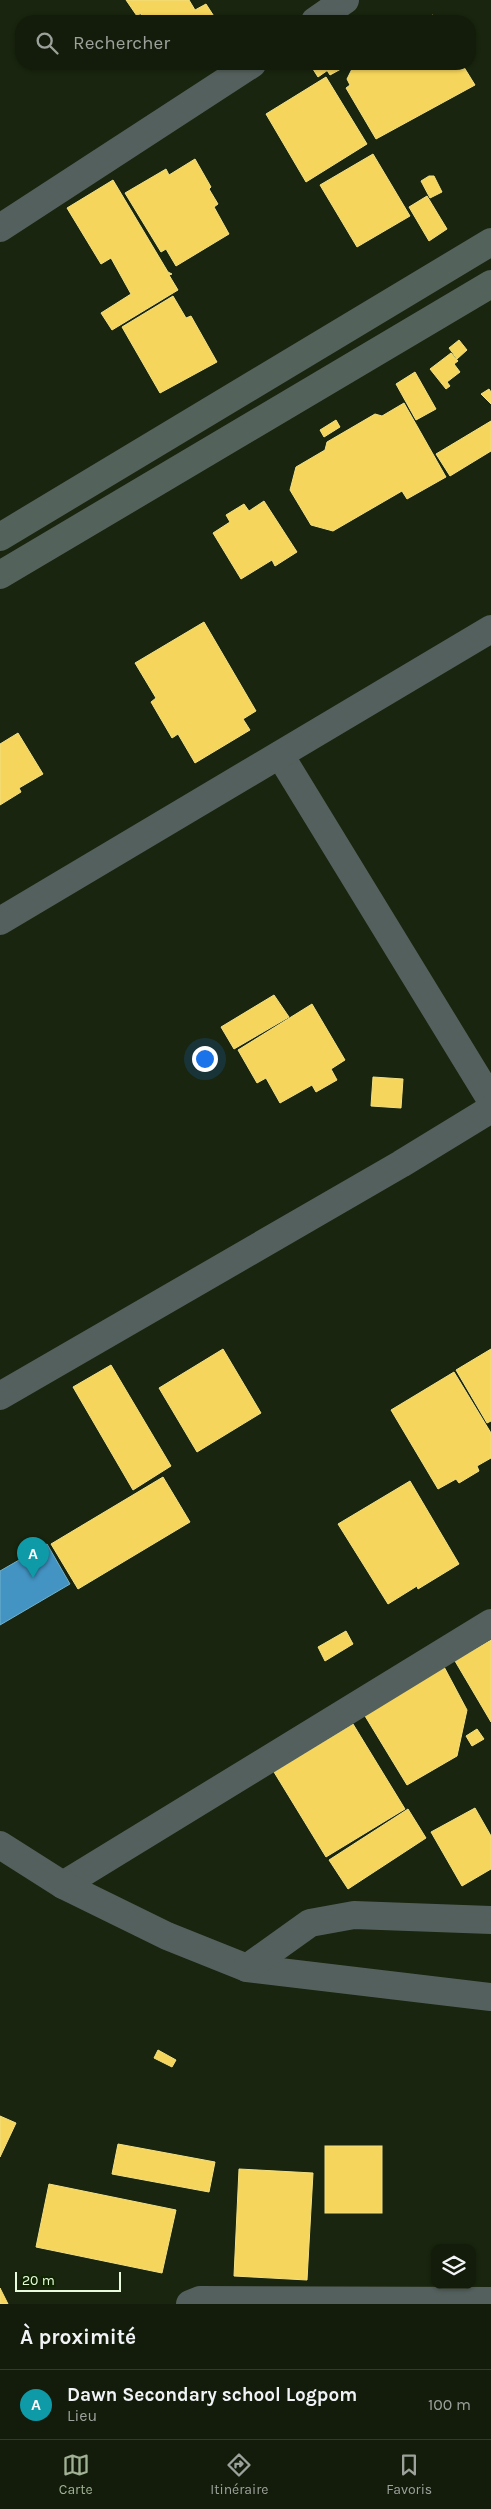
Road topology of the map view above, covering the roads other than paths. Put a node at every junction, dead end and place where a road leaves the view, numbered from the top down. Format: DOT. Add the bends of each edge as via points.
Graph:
graph roads {
  1 [pos="345,0"];
  2 [pos="324,15"];
  3 [pos="243,70"];
  4 [pos="0,228"];
  5 [pos="491,242"];
  6 [pos="491,284"];
  7 [pos="0,539"];
  8 [pos="9,570"];
  9 [pos="491,629"];
  10 [pos="280,755"];
  11 [pos="0,921"];
  12 [pos="491,1100"];
  13 [pos="491,1109"];
  14 [pos="0,1396"];
  15 [pos="491,1623"];
  16 [pos="0,1845"];
  17 [pos="63,1885"];
  18 [pos="491,1920"];
  19 [pos="247,1968"];
  20 [pos="491,1997"];
  21 [pos="491,2301"];
  22 [pos="190,2304"];
  1 -- 2 [label="street"];
  3 -- 4 [label="street"];
  5 -- 7 [label="main road"];
  6 -- 8 [label="main road"];
  7 -- 8 [label="street"];
  9 -- 10 [label="street"];
  10 -- 11 [label="street"];
  10 -- 12 [label="street"];
  13 -- 14 [label="street" via="402,1164"];
  15 -- 17 [label="street"];
  16 -- 17 [label="street"];
  17 -- 19 [label="street" via="167,1936"];
  18 -- 19 [label="street" via="354,1914 310,1923"];
  19 -- 20 [label="street"];
  21 -- 22 [label="street" via="200,2300"];
}
